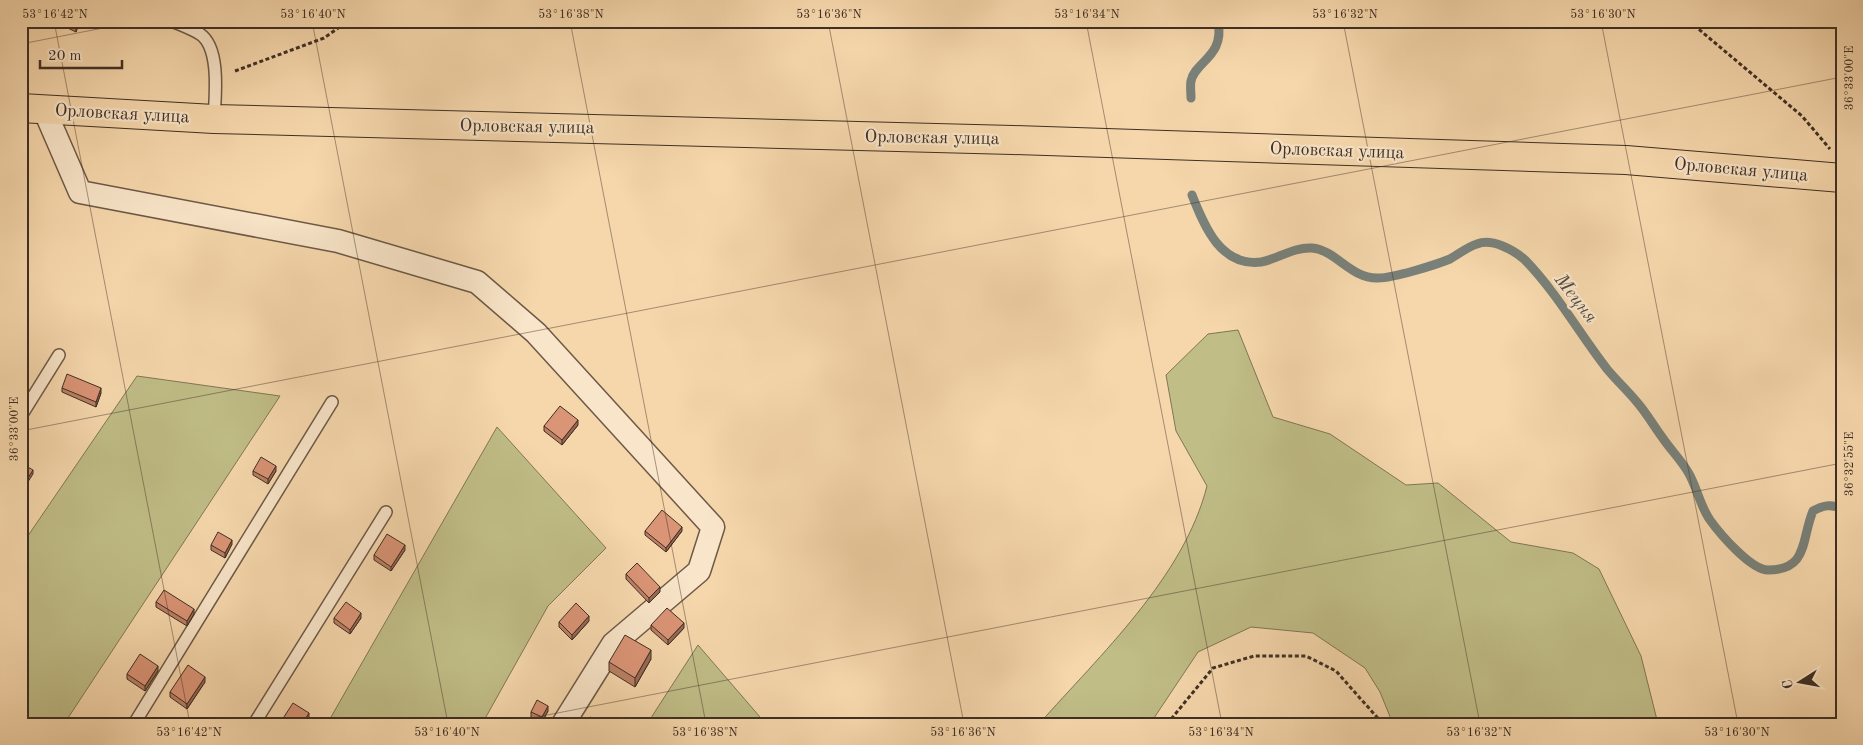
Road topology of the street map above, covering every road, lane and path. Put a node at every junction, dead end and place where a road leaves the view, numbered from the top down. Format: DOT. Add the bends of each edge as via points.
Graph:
graph roads {
  1 [pos="172,21"];
  2 [pos="348,21"];
  3 [pos="1689,21"];
  4 [pos="216,78"];
  5 [pos="33,109"];
  6 [pos="214,119"];
  7 [pos="1839,167"];
  8 [pos="59,355"];
  9 [pos="332,402"];
  10 [pos="21,416"];
  11 [pos="386,512"];
  12 [pos="134,724"];
  13 [pos="254,724"];
  14 [pos="563,724"];
  15 [pos="1167,724"];
  16 [pos="1383,724"];
  1 -- 4 [label="lane" via="202,35 212,55"];
  2 -- 4 [label="path" via="324,38"];
  3 -- 7 [label="path" via="1802,116"];
  4 -- 6 [label="lane"];
  5 -- 6 [label="main road, Орловская улица"];
  5 -- 14 [label="street" via="80,192 338,240 477,282 536,332 713,526 698,571 613,644"];
  6 -- 7 [label="main road, Орловская улица" via="1013,140"];
  8 -- 10 [label="lane"];
  9 -- 12 [label="lane"];
  11 -- 13 [label="lane"];
  15 -- 16 [label="path" via="1213,668 1254,656 1306,656 1336,671"];
}
